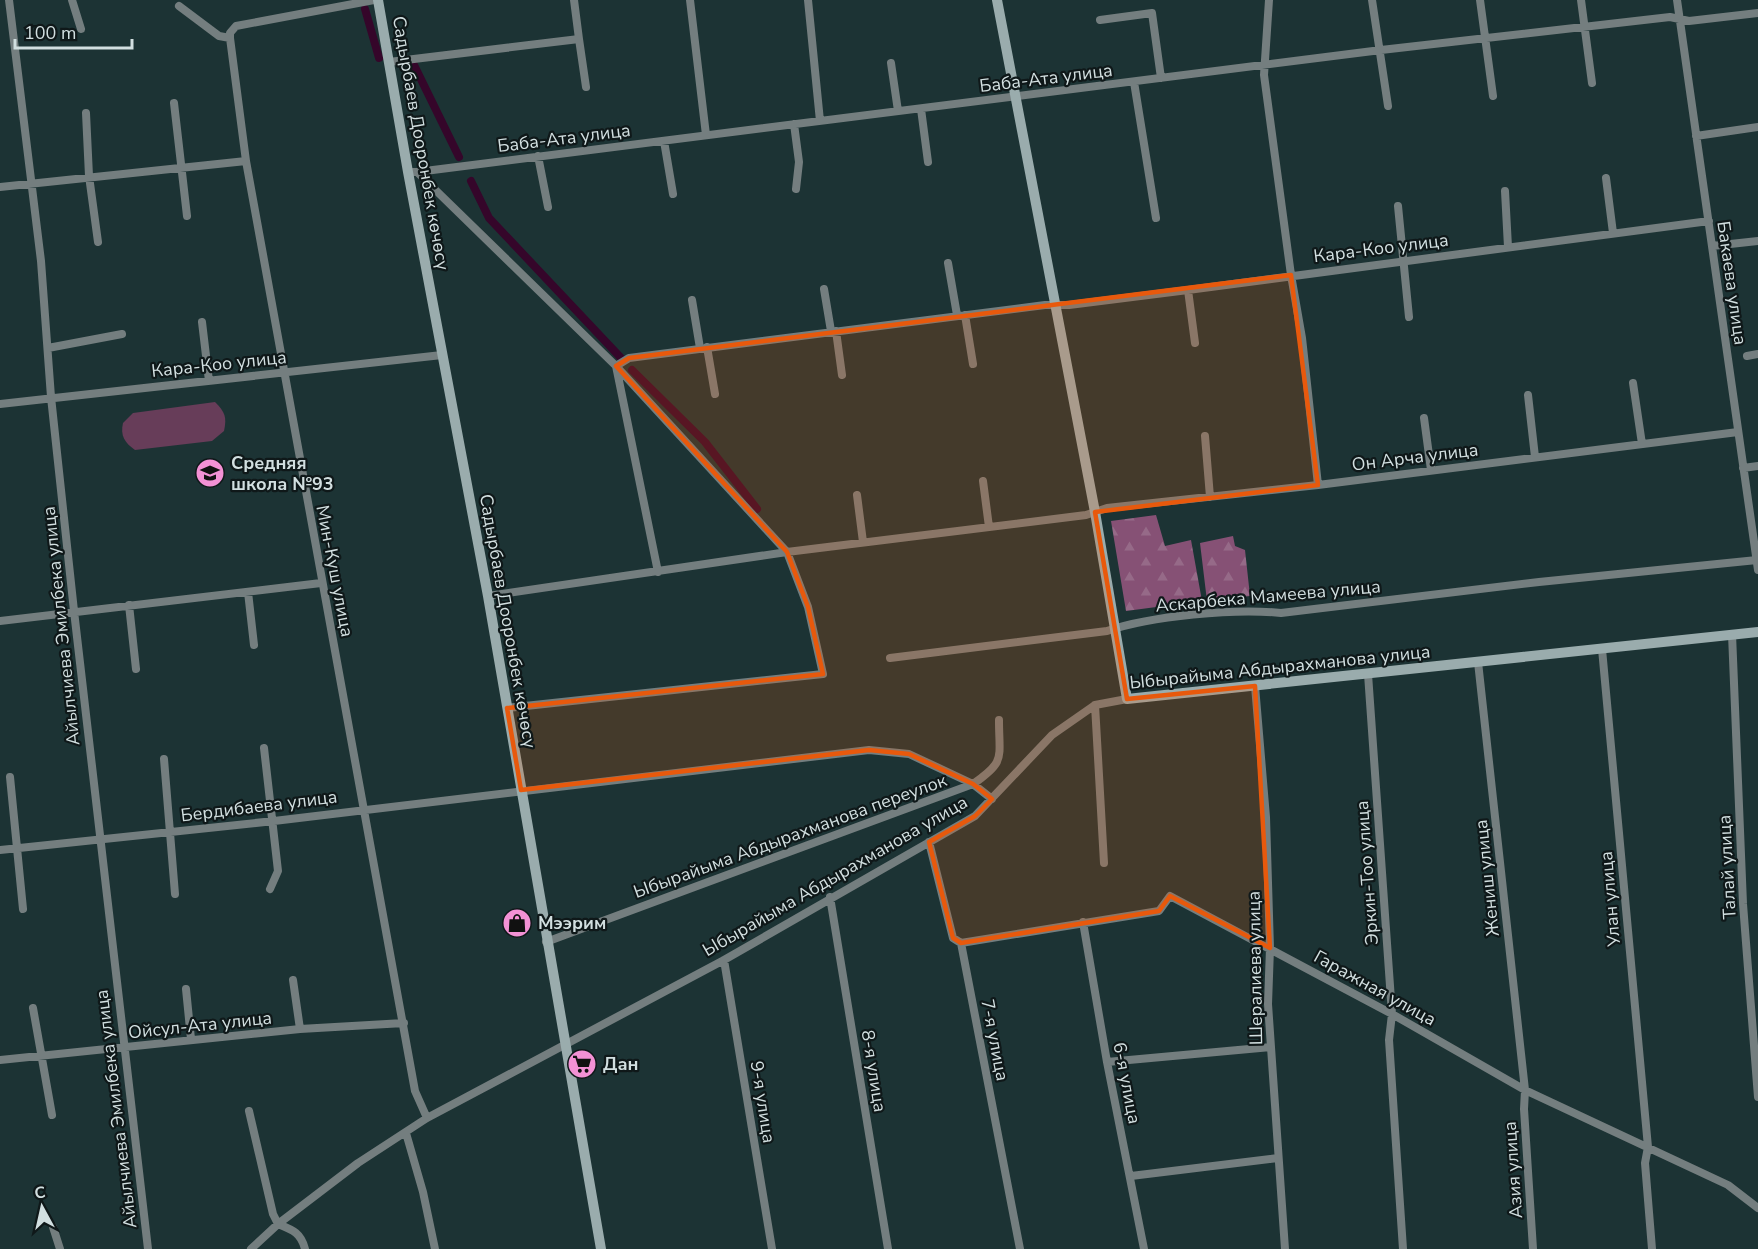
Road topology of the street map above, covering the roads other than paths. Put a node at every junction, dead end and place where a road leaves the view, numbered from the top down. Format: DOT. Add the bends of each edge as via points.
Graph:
graph roads {
  1 [pos="9,0"];
  2 [pos="72,0"];
  3 [pos="376,0"];
  4 [pos="574,0"];
  5 [pos="690,0"];
  6 [pos="808,0"];
  7 [pos="997,0"];
  8 [pos="1269,0"];
  9 [pos="1372,0"];
  10 [pos="1480,0"];
  11 [pos="1581,0"];
  12 [pos="1677,0"];
  13 [pos="179,6"];
  14 [pos="1758,13"];
  15 [pos="1680,18"];
  16 [pos="1101,20"];
  17 [pos="1585,27"];
  18 [pos="81,29"];
  19 [pos="230,38"];
  20 [pos="1484,38"];
  21 [pos="579,39"];
  22 [pos="1381,50"];
  23 [pos="389,62"];
  24 [pos="891,63"];
  25 [pos="1265,64"];
  26 [pos="1161,78"];
  27 [pos="1134,82"];
  28 [pos="1592,83"];
  29 [pos="586,87"];
  30 [pos="1493,96"];
  31 [pos="1014,97"];
  32 [pos="174,103"];
  33 [pos="1388,106"];
  34 [pos="921,108"];
  35 [pos="898,111"];
  36 [pos="86,113"];
  37 [pos="820,121"];
  38 [pos="794,124"];
  39 [pos="1758,127"];
  40 [pos="706,135"];
  41 [pos="1696,136"];
  42 [pos="664,141"];
  43 [pos="538,156"];
  44 [pos="246,160"];
  45 [pos="928,162"];
  46 [pos="182,168"];
  47 [pos="412,172"];
  48 [pos="89,176"];
  49 [pos="1606,178"];
  50 [pos="30,183"];
  51 [pos="0,187"];
  52 [pos="796,189"];
  53 [pos="1504,191"];
  54 [pos="673,194"];
  55 [pos="1398,206"];
  56 [pos="548,207"];
  57 [pos="187,216"];
  58 [pos="1156,218"];
  59 [pos="1708,221"];
  60 [pos="1613,233"];
  61 [pos="1758,241"];
  62 [pos="98,242"];
  63 [pos="1508,246"];
  64 [pos="1712,246"];
  65 [pos="1403,261"];
  66 [pos="948,263"];
  67 [pos="1291,275"];
  68 [pos="824,289"];
  69 [pos="1188,290"];
  70 [pos="692,300"];
  71 [pos="1057,305"];
  72 [pos="961,315"];
  73 [pos="1409,317"];
  74 [pos="202,322"];
  75 [pos="833,331"];
  76 [pos="122,334"];
  77 [pos="1195,343"];
  78 [pos="48,348"];
  79 [pos="703,348"];
  80 [pos="1758,354"];
  81 [pos="442,355"];
  82 [pos="1747,356"];
  83 [pos="973,364"];
  84 [pos="616,366"];
  85 [pos="284,373"];
  86 [pos="842,375"];
  87 [pos="209,381"];
  88 [pos="1633,383"];
  89 [pos="715,394"];
  90 [pos="1528,396"];
  91 [pos="51,397"];
  92 [pos="0,404"];
  93 [pos="1424,418"];
  94 [pos="1738,432"];
  95 [pos="1205,436"];
  96 [pos="1641,444"];
  97 [pos="1535,457"];
  98 [pos="1758,466"];
  99 [pos="1743,468"];
  100 [pos="1431,471"];
  101 [pos="984,481"];
  102 [pos="1318,485"];
  103 [pos="857,495"];
  104 [pos="1210,497"];
  105 [pos="1095,512"];
  106 [pos="989,527"];
  107 [pos="863,542"];
  108 [pos="787,552"];
  109 [pos="1757,560"];
  110 [pos="1758,570"];
  111 [pos="658,572"];
  112 [pos="321,583"];
  113 [pos="248,591"];
  114 [pos="488,596"];
  115 [pos="129,605"];
  116 [pos="74,611"];
  117 [pos="0,621"];
  118 [pos="1117,628"];
  119 [pos="1758,632"];
  120 [pos="1732,634"];
  121 [pos="254,645"];
  122 [pos="1602,649"];
  123 [pos="890,658"];
  124 [pos="1478,662"];
  125 [pos="136,669"];
  126 [pos="1368,674"];
  127 [pos="1255,686"];
  128 [pos="1127,699"];
  129 [pos="1095,705"];
  130 [pos="507,708"];
  131 [pos="999,720"];
  132 [pos="264,748"];
  133 [pos="164,759"];
  134 [pos="10,777"];
  135 [pos="973,784"];
  136 [pos="521,790"];
  137 [pos="992,799"];
  138 [pos="365,808"];
  139 [pos="274,821"];
  140 [pos="171,832"];
  141 [pos="99,839"];
  142 [pos="929,842"];
  143 [pos="18,848"];
  144 [pos="0,850"];
  145 [pos="1104,863"];
  146 [pos="270,889"];
  147 [pos="175,894"];
  148 [pos="830,897"];
  149 [pos="23,909"];
  150 [pos="1083,922"];
  151 [pos="546,942"];
  152 [pos="961,943"];
  153 [pos="1270,948"];
  154 [pos="724,960"];
  155 [pos="293,980"];
  156 [pos="186,989"];
  157 [pos="33,1008"];
  158 [pos="1392,1014"];
  159 [pos="404,1023"];
  160 [pos="300,1029"];
  161 [pos="191,1039"];
  162 [pos="565,1047"];
  163 [pos="1271,1047"];
  164 [pos="124,1048"];
  165 [pos="41,1056"];
  166 [pos="0,1060"];
  167 [pos="1107,1062"];
  168 [pos="1525,1090"];
  169 [pos="1758,1097"];
  170 [pos="249,1111"];
  171 [pos="52,1114"];
  172 [pos="427,1118"];
  173 [pos="406,1133"];
  174 [pos="1648,1147"];
  175 [pos="1278,1158"];
  176 [pos="1131,1176"];
  177 [pos="1758,1208"];
  178 [pos="278,1224"];
  179 [pos="53,1227"];
  180 [pos="60,1249"];
  181 [pos="148,1249"];
  182 [pos="251,1249"];
  183 [pos="305,1249"];
  184 [pos="435,1249"];
  185 [pos="600,1249"];
  186 [pos="772,1249"];
  187 [pos="888,1249"];
  188 [pos="1020,1249"];
  189 [pos="1144,1249"];
  190 [pos="1285,1249"];
  191 [pos="1403,1249"];
  192 [pos="1533,1249"];
  193 [pos="1652,1249"];
  1 -- 50 [label="street, Айылчиева Эмилбека улица"];
  2 -- 18 [label="street"];
  3 -- 19 [label="street" via="236,26"];
  3 -- 23 [label="street, Садырбаев Дооронбек көчөсү"];
  4 -- 21 [label="street"];
  5 -- 40 [label="street"];
  6 -- 37 [label="street"];
  7 -- 31 [label="street"];
  8 -- 25 [label="street"];
  9 -- 22 [label="street"];
  10 -- 20 [label="street"];
  11 -- 17 [label="street"];
  12 -- 15 [label="street, Бакаева улица"];
  13 -- 19 [label="street" via="219,36"];
  14 -- 15 [label="street, Баба-Ата улица" via="1689,21"];
  15 -- 17 [label="street, Баба-Ата улица"];
  15 -- 41 [label="street, Бакаева улица"];
  16 -- 26 [label="street" via="1152,13"];
  17 -- 20 [label="street, Баба-Ата улица"];
  17 -- 28 [label="street"];
  19 -- 44 [label="street, Мин-Куш улица"];
  20 -- 22 [label="street, Баба-Ата улица"];
  20 -- 30 [label="street"];
  21 -- 23 [label="street"];
  21 -- 29 [label="street"];
  22 -- 25 [label="street, Баба-Ата улица"];
  22 -- 33 [label="street"];
  23 -- 47 [label="street, Садырбаев Дооронбек көчөсү"];
  24 -- 35 [label="street"];
  25 -- 26 [label="street, Баба-Ата улица"];
  25 -- 67 [label="street"];
  26 -- 27 [label="street, Баба-Ата улица"];
  27 -- 31 [label="street, Баба-Ата улица"];
  27 -- 58 [label="street"];
  31 -- 34 [label="street, Баба-Ата улица"];
  31 -- 71 [label="street"];
  32 -- 46 [label="street"];
  34 -- 35 [label="street, Баба-Ата улица"];
  34 -- 45 [label="street"];
  35 -- 37 [label="street, Баба-Ата улица"];
  36 -- 48 [label="street"];
  37 -- 38 [label="street, Баба-Ата улица"];
  38 -- 40 [label="street, Баба-Ата улица"];
  38 -- 52 [label="street" via="799,162"];
  39 -- 41 [label="street"];
  40 -- 42 [label="street, Баба-Ата улица"];
  41 -- 59 [label="street, Бакаева улица"];
  42 -- 43 [label="street, Баба-Ата улица"];
  42 -- 54 [label="street"];
  43 -- 47 [label="street, Баба-Ата улица"];
  43 -- 56 [label="street"];
  44 -- 46 [label="street"];
  44 -- 85 [label="street, Мин-Куш улица"];
  46 -- 48 [label="street"];
  46 -- 57 [label="street"];
  47 -- 81 [label="street, Садырбаев Дооронбек көчөсү"];
  47 -- 84 [label="street"];
  48 -- 50 [label="street"];
  48 -- 62 [label="street"];
  49 -- 60 [label="street"];
  50 -- 51 [label="street"];
  50 -- 78 [label="street, Айылчиева Эмилбека улица"];
  53 -- 63 [label="street"];
  55 -- 65 [label="street"];
  59 -- 60 [label="street, Кара-Коо улица"];
  59 -- 64 [label="street, Бакаева улица"];
  60 -- 63 [label="street, Кара-Коо улица"];
  61 -- 64 [label="street"];
  63 -- 65 [label="street, Кара-Коо улица"];
  64 -- 94 [label="street, Бакаева улица"];
  65 -- 67 [label="street, Кара-Коо улица"];
  65 -- 73 [label="street"];
  66 -- 72 [label="street"];
  67 -- 69 [label="street, Кара-Коо улица"];
  67 -- 102 [label="street"];
  68 -- 75 [label="street"];
  69 -- 71 [label="street, Кара-Коо улица"];
  69 -- 77 [label="street"];
  70 -- 79 [label="street"];
  71 -- 72 [label="street, Кара-Коо улица"];
  71 -- 105 [label="street"];
  72 -- 75 [label="street, Кара-Коо улица"];
  72 -- 83 [label="street"];
  74 -- 87 [label="street"];
  75 -- 79 [label="street, Кара-Коо улица"];
  75 -- 86 [label="street"];
  76 -- 78 [label="street"];
  78 -- 91 [label="street, Айылчиева Эмилбека улица"];
  79 -- 84 [label="street, Кара-Коо улица" via="629,358"];
  79 -- 89 [label="street"];
  80 -- 82 [label="street"];
  81 -- 85 [label="street, Кара-Коо улица"];
  81 -- 114 [label="street, Садырбаев Дооронбек көчөсү"];
  84 -- 108 [label="street"];
  84 -- 111 [label="street"];
  85 -- 87 [label="street, Кара-Коо улица"];
  85 -- 112 [label="street, Мин-Куш улица"];
  87 -- 91 [label="street, Кара-Коо улица"];
  88 -- 96 [label="street"];
  90 -- 97 [label="street"];
  91 -- 92 [label="street, Кара-Коо улица"];
  91 -- 116 [label="street, Айылчиева Эмилбека улица"];
  93 -- 100 [label="street"];
  94 -- 96 [label="street, Он Арча улица"];
  94 -- 99 [label="street, Бакаева улица"];
  95 -- 104 [label="street"];
  96 -- 97 [label="street, Он Арча улица"];
  97 -- 100 [label="street, Он Арча улица"];
  98 -- 99 [label="street"];
  99 -- 109 [label="street, Бакаева улица"];
  100 -- 102 [label="street, Он Арча улица"];
  101 -- 106 [label="street"];
  102 -- 104 [label="street, Он Арча улица"];
  103 -- 107 [label="street"];
  104 -- 105 [label="street, Он Арча улица"];
  105 -- 106 [label="street, Он Арча улица"];
  105 -- 118 [label="street"];
  106 -- 107 [label="street, Он Арча улица"];
  107 -- 108 [label="street, Он Арча улица"];
  108 -- 111 [label="street, Он Арча улица"];
  108 -- 130 [label="street" via="808,607 823,674"];
  109 -- 110 [label="street, Бакаева улица"];
  109 -- 118 [label="street, Аскарбека Мамеева улица" via="1281,613 1252,610"];
  111 -- 114 [label="street, Он Арча улица"];
  112 -- 113 [label="street"];
  112 -- 138 [label="street, Мин-Куш улица"];
  113 -- 115 [label="street"];
  113 -- 121 [label="street"];
  114 -- 130 [label="street, Садырбаев Дооронбек көчөсү"];
  115 -- 116 [label="street"];
  115 -- 125 [label="street"];
  116 -- 117 [label="street"];
  116 -- 141 [label="street, Айылчиева Эмилбека улица"];
  118 -- 123 [label="street, Аскарбека Мамеева улица"];
  118 -- 128 [label="street"];
  119 -- 120 [label="street, Ыбырайыма Абдырахманова улица"];
  120 -- 122 [label="street, Ыбырайыма Абдырахманова улица"];
  120 -- 169 [label="street, Талай улица" via="1743,904"];
  122 -- 124 [label="street, Ыбырайыма Абдырахманова улица"];
  122 -- 174 [label="street, Улан улица"];
  124 -- 126 [label="street, Ыбырайыма Абдырахманова улица"];
  124 -- 168 [label="street, Жениш улица"];
  126 -- 127 [label="street, Ыбырайыма Абдырахманова улица"];
  126 -- 158 [label="street, Эркин-Тоо улица"];
  127 -- 128 [label="street, Ыбырайыма Абдырахманова улица"];
  127 -- 153 [label="street, Шералиева улица" via="1266,817"];
  128 -- 129 [label="street, Ыбырайыма Абдырахманова улица"];
  129 -- 137 [label="street, Ыбырайыма Абдырахманова улица" via="1052,735"];
  129 -- 145 [label="street"];
  130 -- 136 [label="street, Садырбаев Дооронбек көчөсү"];
  131 -- 135 [label="street, Ыбырайыма Абдырахманова переулок" via="998,763"];
  132 -- 139 [label="street"];
  133 -- 140 [label="street"];
  134 -- 143 [label="street"];
  135 -- 136 [label="street, Бердибаева улица" via="909,754 869,750"];
  135 -- 137 [label="street, Бердибаева улица"];
  135 -- 151 [label="street, Ыбырайыма Абдырахманова переулок"];
  136 -- 138 [label="street, Бердибаева улица"];
  136 -- 151 [label="street, Садырбаев Дооронбек көчөсү"];
  137 -- 142 [label="street, Ыбырайыма Абдырахманова улица" via="975,816"];
  138 -- 139 [label="street, Бердибаева улица"];
  138 -- 159 [label="street, Мин-Куш улица"];
  139 -- 140 [label="street, Бердибаева улица"];
  139 -- 146 [label="street" via="278,871"];
  140 -- 141 [label="street, Бердибаева улица"];
  140 -- 147 [label="street"];
  141 -- 143 [label="street, Бердибаева улица"];
  141 -- 164 [label="street, Айылчиева Эмилбека улица"];
  142 -- 148 [label="street, Ыбырайыма Абдырахманова улица"];
  142 -- 152 [label="street, 7-я улица" via="952,938"];
  143 -- 144 [label="street, Бердибаева улица"];
  143 -- 149 [label="street"];
  148 -- 154 [label="street, Ыбырайыма Абдырахманова улица"];
  148 -- 187 [label="street, 8-я улица"];
  150 -- 152 [label="street, Гаражная улица"];
  150 -- 153 [label="street, Гаражная улица" via="1159,911 1170,896"];
  150 -- 167 [label="street, 6-я улица"];
  151 -- 162 [label="street, Садырбаев Дооронбек көчөсү"];
  152 -- 188 [label="street, 7-я улица"];
  153 -- 158 [label="street, Гаражная улица"];
  153 -- 163 [label="street, Шералиева улица"];
  154 -- 162 [label="street, Ыбырайыма Абдырахманова улица"];
  154 -- 186 [label="street, 9-я улица"];
  155 -- 160 [label="street"];
  156 -- 161 [label="street"];
  157 -- 165 [label="street"];
  158 -- 168 [label="street, Гаражная улица"];
  158 -- 191 [label="street, Эркин-Тоо улица" via="1389,1040"];
  159 -- 160 [label="street, Ойсул-Ата улица"];
  159 -- 172 [label="street, Мин-Куш улица" via="415,1091"];
  160 -- 161 [label="street, Ойсул-Ата улица"];
  161 -- 164 [label="street, Ойсул-Ата улица"];
  162 -- 172 [label="street, Ыбырайыма Абдырахманова улица"];
  162 -- 185 [label="street, Садырбаев Дооронбек көчөсү"];
  163 -- 167 [label="street"];
  163 -- 175 [label="street, Шералиева улица"];
  164 -- 165 [label="street, Ойсул-Ата улица"];
  164 -- 181 [label="street, Айылчиева Эмилбека улица"];
  165 -- 166 [label="street, Ойсул-Ата улица"];
  165 -- 171 [label="street"];
  167 -- 176 [label="street, 6-я улица"];
  168 -- 174 [label="street, Гаражная улица"];
  168 -- 192 [label="street, Азия улица"];
  170 -- 178 [label="street"];
  172 -- 173 [label="street, Ыбырайыма Абдырахманова улица"];
  173 -- 178 [label="street, Ыбырайыма Абдырахманова улица" via="358,1163"];
  173 -- 184 [label="street"];
  174 -- 177 [label="street, Гаражная улица" via="1728,1185"];
  174 -- 193 [label="street, Улан улица" via="1645,1163"];
  175 -- 176 [label="street"];
  175 -- 190 [label="street, Шералиева улица"];
  176 -- 189 [label="street, 6-я улица"];
  178 -- 182 [label="street, Ыбырайыма Абдырахманова улица"];
  178 -- 183 [label="street" via="302,1237"];
  179 -- 180 [label="street"];
}
